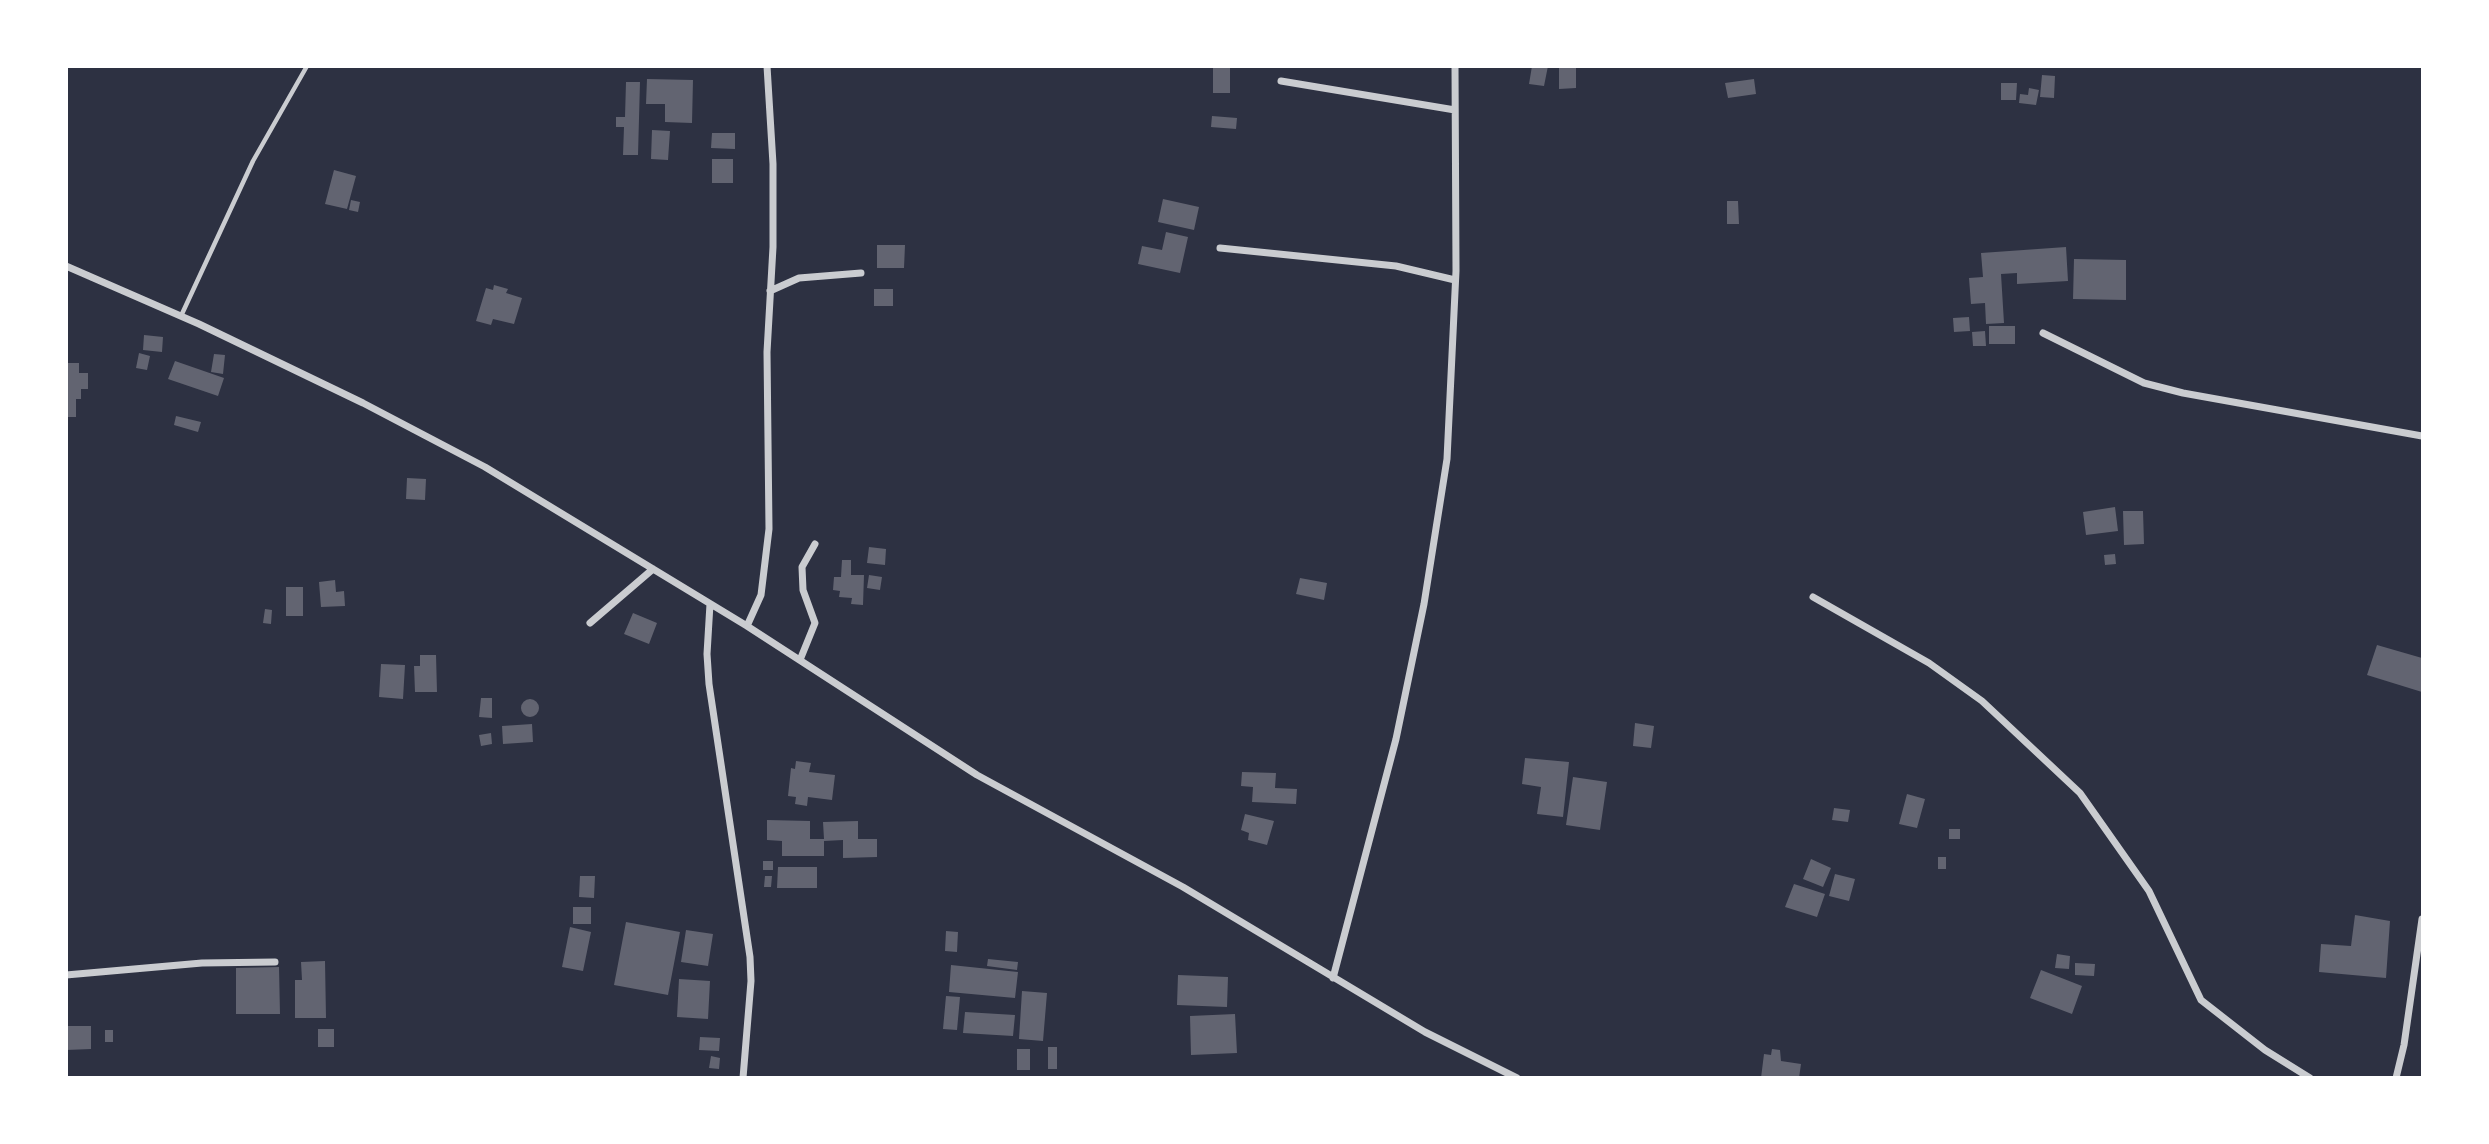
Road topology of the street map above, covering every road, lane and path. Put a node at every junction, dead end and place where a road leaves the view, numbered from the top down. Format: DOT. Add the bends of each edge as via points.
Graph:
graph roads {
  1 [pos="307,66"];
  2 [pos="767,66"];
  3 [pos="1455,66"];
  4 [pos="1281,81"];
  5 [pos="1455,110"];
  6 [pos="1220,248"];
  7 [pos="66,266"];
  8 [pos="862,273"];
  9 [pos="1455,280"];
  10 [pos="770,291"];
  11 [pos="180,317"];
  12 [pos="2043,333"];
  13 [pos="2423,436"];
  14 [pos="815,544"];
  15 [pos="653,569"];
  16 [pos="1813,597"];
  17 [pos="710,604"];
  18 [pos="590,622"];
  19 [pos="747,626"];
  20 [pos="800,660"];
  21 [pos="2423,919"];
  22 [pos="275,962"];
  23 [pos="66,975"];
  24 [pos="1333,978"];
  25 [pos="743,1077"];
  26 [pos="1517,1077"];
  27 [pos="2310,1077"];
  28 [pos="2396,1077"];
  1 -- 11 [label="lane" via="241,185"];
  2 -- 10 [label="street" via="773,164"];
  3 -- 5 [label="street"];
  4 -- 5 [label="street"];
  5 -- 9 [label="street"];
  6 -- 9 [label="street" via="1396,266"];
  7 -- 11 [label="street"];
  8 -- 10 [label="street" via="799,278"];
  9 -- 24 [label="street" via="1447,459 1426,592 1394,750"];
  10 -- 19 [label="street" via="766,352 769,530 761,595"];
  11 -- 15 [label="street" via="449,448"];
  12 -- 13 [label="street" via="2144,383"];
  14 -- 20 [label="street" via="802,567 803,590 815,622"];
  15 -- 17 [label="street"];
  15 -- 18 [label="street"];
  16 -- 27 [label="street" via="1929,663 1982,701 2080,793 2149,891 2201,1000 2265,1050"];
  17 -- 19 [label="street"];
  17 -- 25 [label="street" via="709,684 750,957"];
  19 -- 20 [label="street"];
  20 -- 24 [label="street" via="977,775 1183,887"];
  21 -- 28 [label="street"];
  22 -- 23 [label="street" via="202,963"];
  24 -- 26 [label="street" via="1425,1032"];
}
